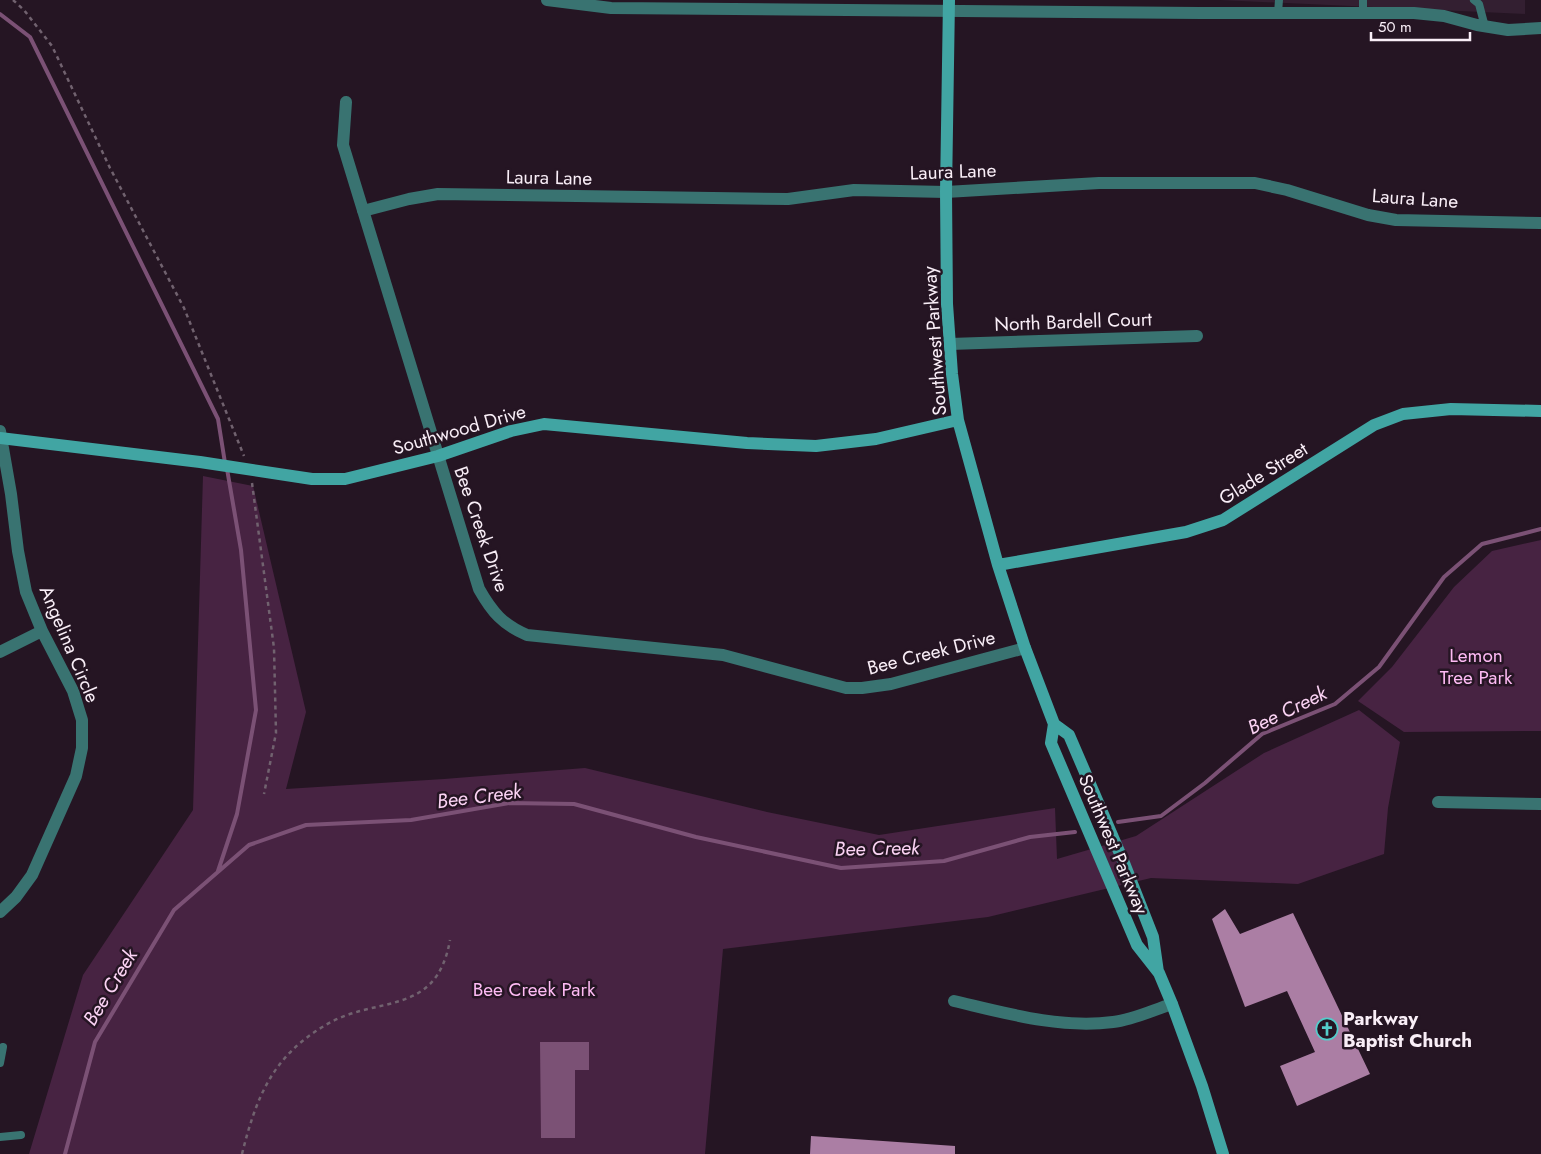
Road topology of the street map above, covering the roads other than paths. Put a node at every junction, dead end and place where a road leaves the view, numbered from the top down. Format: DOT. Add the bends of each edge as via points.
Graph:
graph roads {
  1 [pos="547,0"];
  2 [pos="1474,0"];
  3 [pos="948,6"];
  4 [pos="1279,6"];
  5 [pos="1363,6"];
  6 [pos="1485,27"];
  7 [pos="1541,28"];
  8 [pos="346,102"];
  9 [pos="946,192"];
  10 [pos="363,211"];
  11 [pos="1541,223"];
  12 [pos="1197,336"];
  13 [pos="950,344"];
  14 [pos="1541,410"];
  15 [pos="958,420"];
  16 [pos="0,431"];
  17 [pos="0,438"];
  18 [pos="438,456"];
  19 [pos="998,565"];
  20 [pos="42,631"];
  21 [pos="1025,648"];
  22 [pos="0,652"];
  23 [pos="1054,724"];
  24 [pos="1438,802"];
  25 [pos="1541,804"];
  26 [pos="0,912"];
  27 [pos="1158,973"];
  28 [pos="954,1001"];
  29 [pos="1172,1004"];
  30 [pos="3,1047"];
  31 [pos="0,1063"];
  32 [pos="21,1135"];
  33 [pos="0,1137"];
  34 [pos="1223,1154"];
  1 -- 3 [label="street" via="611,8"];
  2 -- 6 [label="lane" via="1479,4"];
  3 -- 4 [label="street"];
  3 -- 9 [label="street, Southwest Parkway"];
  4 -- 5 [label="street"];
  5 -- 6 [label="street" via="1444,16"];
  6 -- 7 [label="street" via="1508,30"];
  8 -- 10 [label="street, Bee Creek Drive" via="343,145"];
  9 -- 10 [label="street, Laura Lane" via="854,190 788,199 438,194"];
  9 -- 11 [label="street, Laura Lane" via="1099,182 1255,183 1396,220"];
  9 -- 13 [label="street, Southwest Parkway"];
  10 -- 18 [label="street, Bee Creek Drive"];
  12 -- 13 [label="street, North Bardell Court"];
  13 -- 15 [label="street, Southwest Parkway"];
  14 -- 19 [label="street, Glade Street" via="1451,409 1403,414 1374,425 1223,520 1186,532"];
  15 -- 18 [label="street, Southwood Drive" via="876,439 816,446 544,424 511,431"];
  15 -- 19 [label="street, Southwest Parkway"];
  16 -- 17 [label="street, Angelina Circle"];
  17 -- 18 [label="street, Southwood Drive" via="312,479 345,479"];
  17 -- 20 [label="street, Angelina Circle" via="26,592"];
  18 -- 21 [label="street, Bee Creek Drive" via="480,589 489,607 502,620 526,635 723,655 846,688 891,684"];
  19 -- 21 [label="street, Southwest Parkway"];
  20 -- 22 [label="street"];
  20 -- 26 [label="street, Angelina Circle" via="73,691 82,720 82,748 76,776 32,875"];
  21 -- 23 [label="street, Southwest Parkway"];
  23 -- 27 [label="street, Southwest Parkway" via="1051,743 1137,945"];
  23 -- 27 [label="street, Southwest Parkway" via="1069,735 1124,863 1154,937"];
  24 -- 25 [label="street"];
  27 -- 29 [label="street, Southwest Parkway"];
  28 -- 29 [label="street" via="1025,1018 1086,1024 1115,1022"];
  29 -- 34 [label="street, Southwest Parkway"];
  30 -- 31 [label="lane"];
  32 -- 33 [label="lane"];
}
